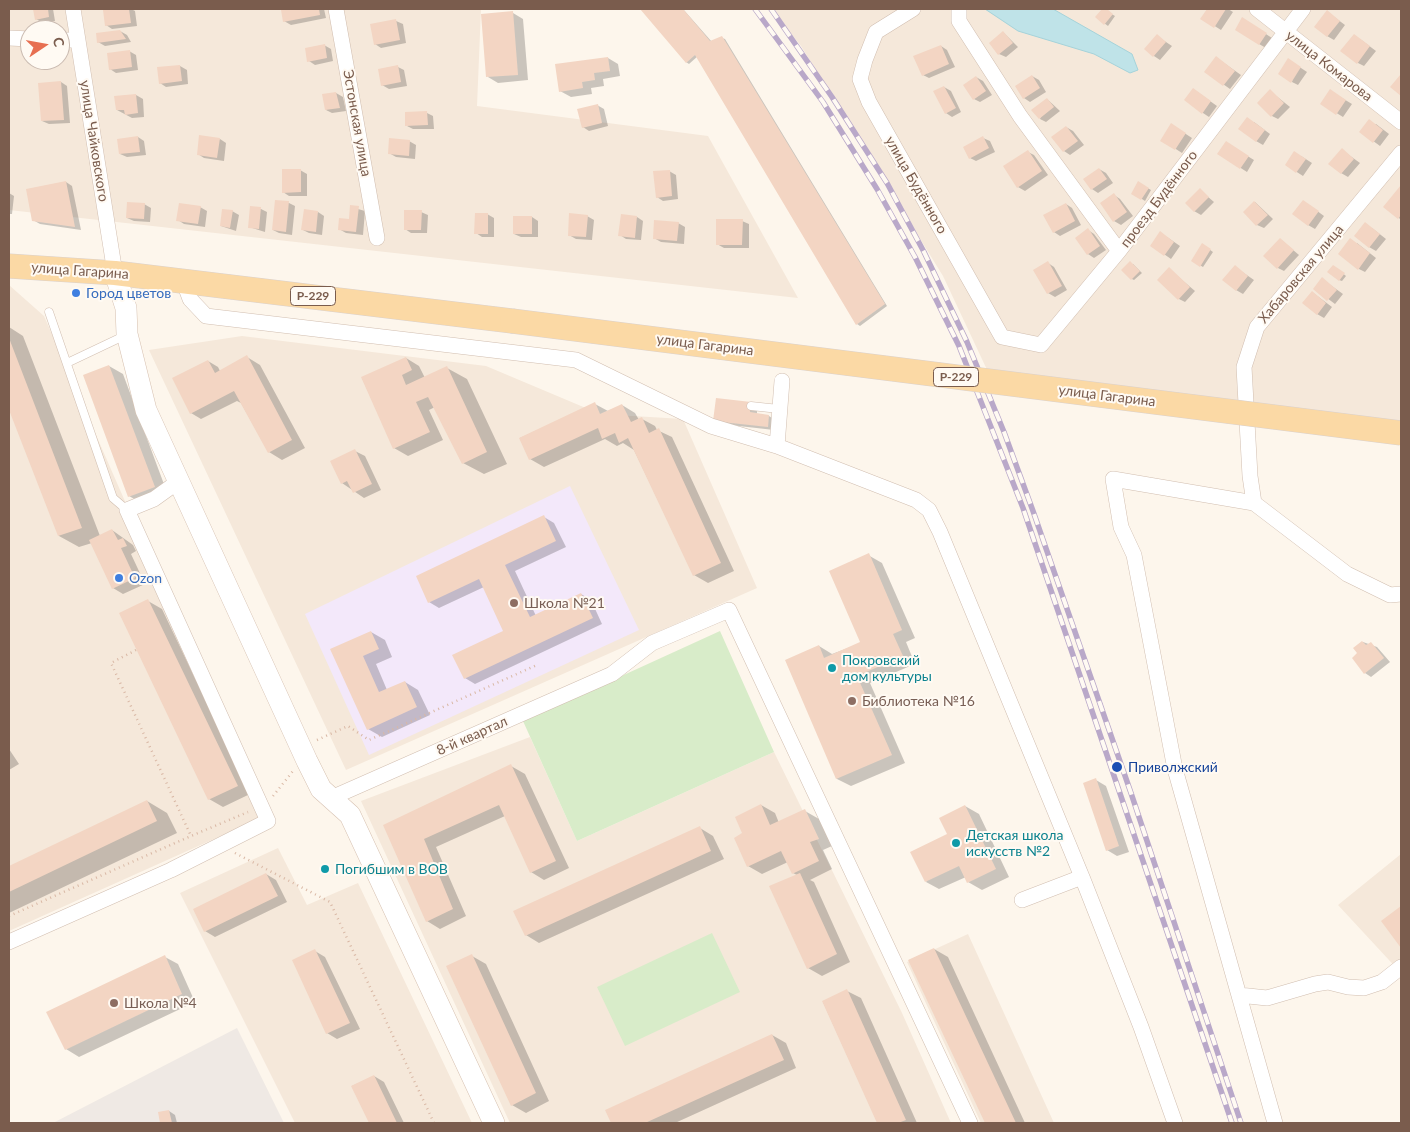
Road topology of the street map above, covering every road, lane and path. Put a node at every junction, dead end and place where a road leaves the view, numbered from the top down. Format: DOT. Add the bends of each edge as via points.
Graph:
graph roads {
  1 [pos="73,9"];
  2 [pos="336,9"];
  3 [pos="913,9"];
  4 [pos="959,9"];
  5 [pos="1257,9"];
  6 [pos="1303,9"];
  7 [pos="1285,32"];
  8 [pos="70,40"];
  9 [pos="78,40"];
  10 [pos="1401,122"];
  11 [pos="1401,153"];
  12 [pos="377,238"];
  13 [pos="1119,251"];
  14 [pos="9,266"];
  15 [pos="115,273"];
  16 [pos="184,280"];
  17 [pos="50,312"];
  18 [pos="127,334"];
  19 [pos="67,363"];
  20 [pos="782,381"];
  21 [pos="751,406"];
  22 [pos="779,409"];
  23 [pos="1401,433"];
  24 [pos="777,446"];
  25 [pos="179,480"];
  26 [pos="1254,503"];
  27 [pos="127,510"];
  28 [pos="1401,594"];
  29 [pos="331,798"];
  30 [pos="191,836"];
  31 [pos="220,845"];
  32 [pos="1082,877"];
  33 [pos="1022,900"];
  34 [pos="9,916"];
  35 [pos="9,942"];
  36 [pos="1401,966"];
  37 [pos="1239,996"];
  38 [pos="434,1123"];
  39 [pos="494,1123"];
  40 [pos="970,1123"];
  41 [pos="1175,1123"];
  42 [pos="1275,1123"];
  1 -- 9 [label="street, улица Чайковского"];
  2 -- 12 [label="street, Эстонская улица"];
  3 -- 13 [label="street, улица Будённого" via="876,32 860,79 1002,337 1041,344"];
  4 -- 13 [label="street, проезд Будённого" via="959,22 1020,116"];
  5 -- 7 [label="street, улица Комарова"];
  6 -- 7 [label="street, проезд Будённого"];
  7 -- 10 [label="street, улица Комарова"];
  7 -- 13 [label="street, проезд Будённого"];
  8 -- 9 [label="street"];
  9 -- 15 [label="street, улица Чайковского"];
  11 -- 26 [label="street, Хабаровская улица" via="1257,327 1244,367"];
  14 -- 15 [label="main road, улица Гагарина / Р-229"];
  15 -- 16 [label="main road, улица Гагарина / Р-229"];
  15 -- 18 [label="street" via="126,308"];
  16 -- 23 [label="main road, улица Гагарина / Р-229, bridge"];
  16 -- 24 [label="street" via="190,299 206,316 576,360 711,426"];
  17 -- 19 [label="lane"];
  18 -- 19 [label="lane"];
  18 -- 25 [label="street" via="146,410"];
  19 -- 27 [label="lane" via="113,498"];
  20 -- 22 [label="street"];
  21 -- 22 [label="lane"];
  22 -- 24 [label="street"];
  24 -- 32 [label="street" via="916,500 929,510"];
  25 -- 27 [label="street" via="154,498"];
  25 -- 29 [label="street" via="307,761 321,789"];
  26 -- 28 [label="street" via="1347,574 1390,595"];
  26 -- 37 [label="street" via="1113,479 1121,527 1134,555 1175,769"];
  27 -- 31 [label="street" via="268,821"];
  29 -- 39 [label="street" via="350,815"];
  29 -- 40 [label="street, 8-й квартал" via="612,674 652,643 729,610"];
  30 -- 34 [label="path"];
  31 -- 35 [label="street"];
  31 -- 38 [label="path" via="330,902"];
  32 -- 33 [label="street"];
  32 -- 41 [label="street"];
  36 -- 37 [label="street" via="1382,982 1364,988 1348,988 1328,982 1267,998"];
  37 -- 42 [label="street"];
}
